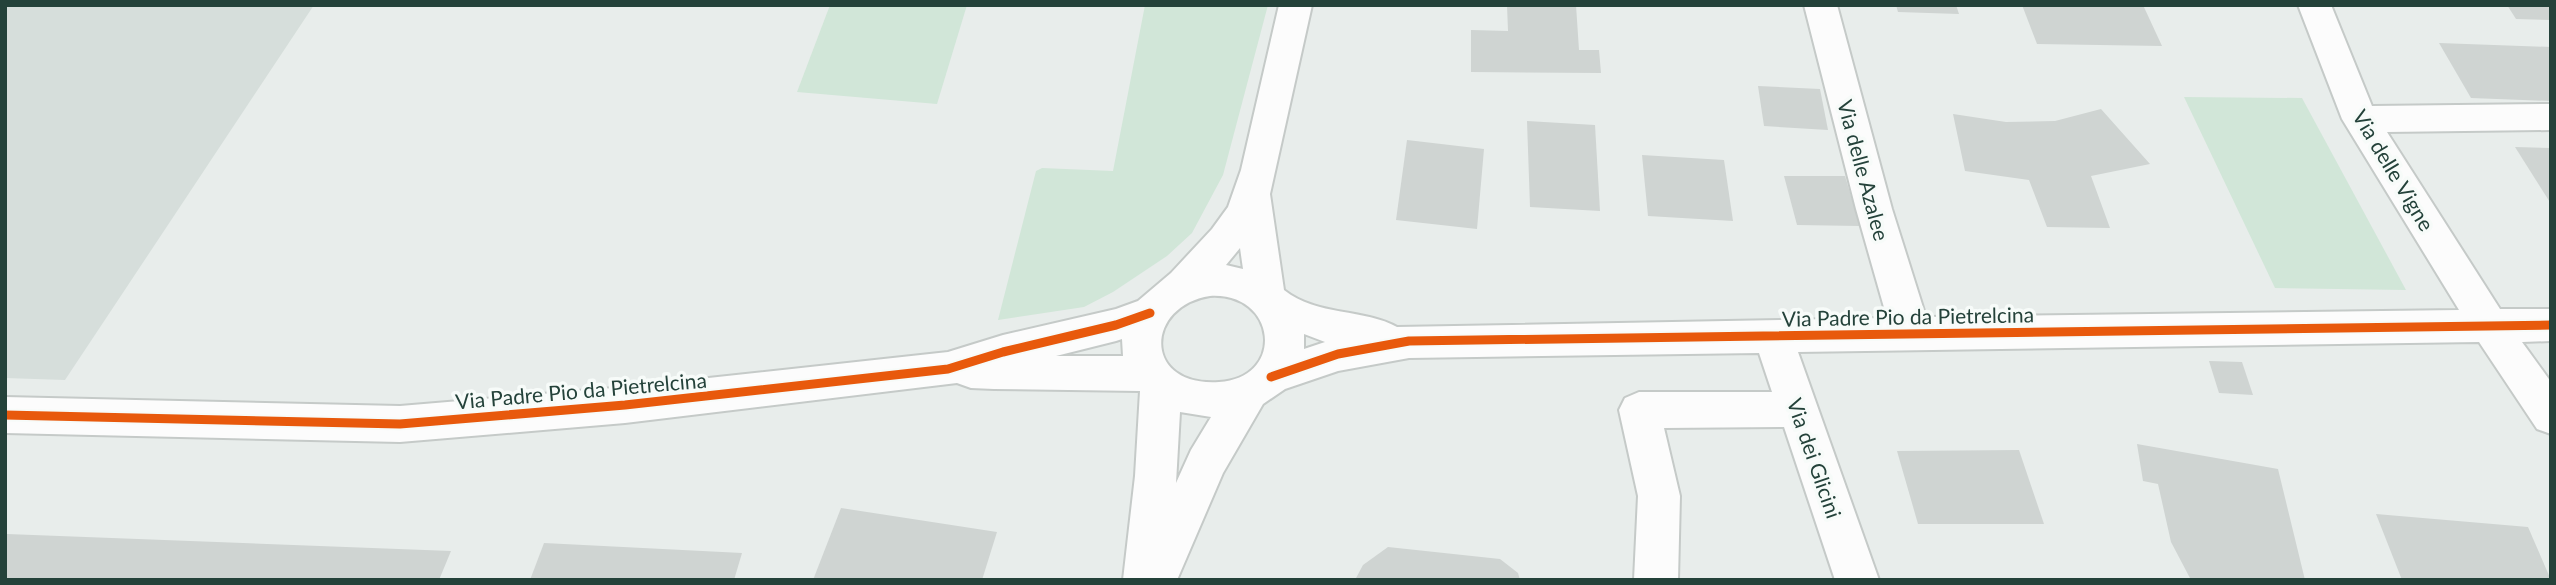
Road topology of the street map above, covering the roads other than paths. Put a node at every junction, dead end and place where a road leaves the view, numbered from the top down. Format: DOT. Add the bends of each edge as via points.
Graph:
graph roads {
  1 [pos="1296,5"];
  2 [pos="1820,5"];
  3 [pos="2314,5"];
  4 [pos="2551,117"];
  5 [pos="2360,119"];
  6 [pos="1253,196"];
  7 [pos="1182,287"];
  8 [pos="1269,301"];
  9 [pos="1150,313"];
  10 [pos="2551,325"];
  11 [pos="2490,327"];
  12 [pos="1911,333"];
  13 [pos="1773,336"];
  14 [pos="1409,341"];
  15 [pos="947,369"];
  16 [pos="1157,379"];
  17 [pos="1260,386"];
  18 [pos="1799,410"];
  19 [pos="5,415"];
  20 [pos="2551,416"];
  21 [pos="1143,580"];
  22 [pos="1155,580"];
  23 [pos="1656,580"];
  24 [pos="1857,580"];
  1 -- 6 [label="street"];
  2 -- 12 [label="street, Via delle Azalee"];
  3 -- 5 [label="street, Via delle Vigne"];
  4 -- 5 [label="street"];
  5 -- 11 [label="street, Via delle Vigne"];
  6 -- 7 [label="street" via="1232,232"];
  6 -- 8 [label="street"];
  7 -- 8 [label="street" via="1226,280"];
  7 -- 9 [label="street"];
  8 -- 14 [label="street, Via Padre Pio da Pietrelcina" via="1332,328"];
  8 -- 17 [label="street" via="1286,328 1287,341 1285,354"];
  9 -- 15 [label="street, Via Padre Pio da Pietrelcina"];
  9 -- 16 [label="street" via="1142,337 1145,363"];
  10 -- 11 [label="street, Via Padre Pio da Pietrelcina"];
  11 -- 12 [label="street, Via Padre Pio da Pietrelcina"];
  11 -- 20 [label="street, Via delle Vigne"];
  12 -- 13 [label="street, Via Padre Pio da Pietrelcina"];
  13 -- 14 [label="street, Via Padre Pio da Pietrelcina"];
  13 -- 18 [label="street, Via dei Glicini"];
  14 -- 17 [label="street, Via Padre Pio da Pietrelcina" via="1338,354"];
  15 -- 16 [label="street, Via Padre Pio da Pietrelcina" via="1017,374 1119,372"];
  15 -- 19 [label="street, Via Padre Pio da Pietrelcina" via="625,405 400,424"];
  16 -- 17 [label="street" via="1173,393 1202,402 1218,402"];
  16 -- 21 [label="street" via="1156,475"];
  17 -- 22 [label="street" via="1206,463"];
  18 -- 23 [label="street" via="1639,410 1659,496"];
  18 -- 24 [label="street, Via dei Glicini"];
}
